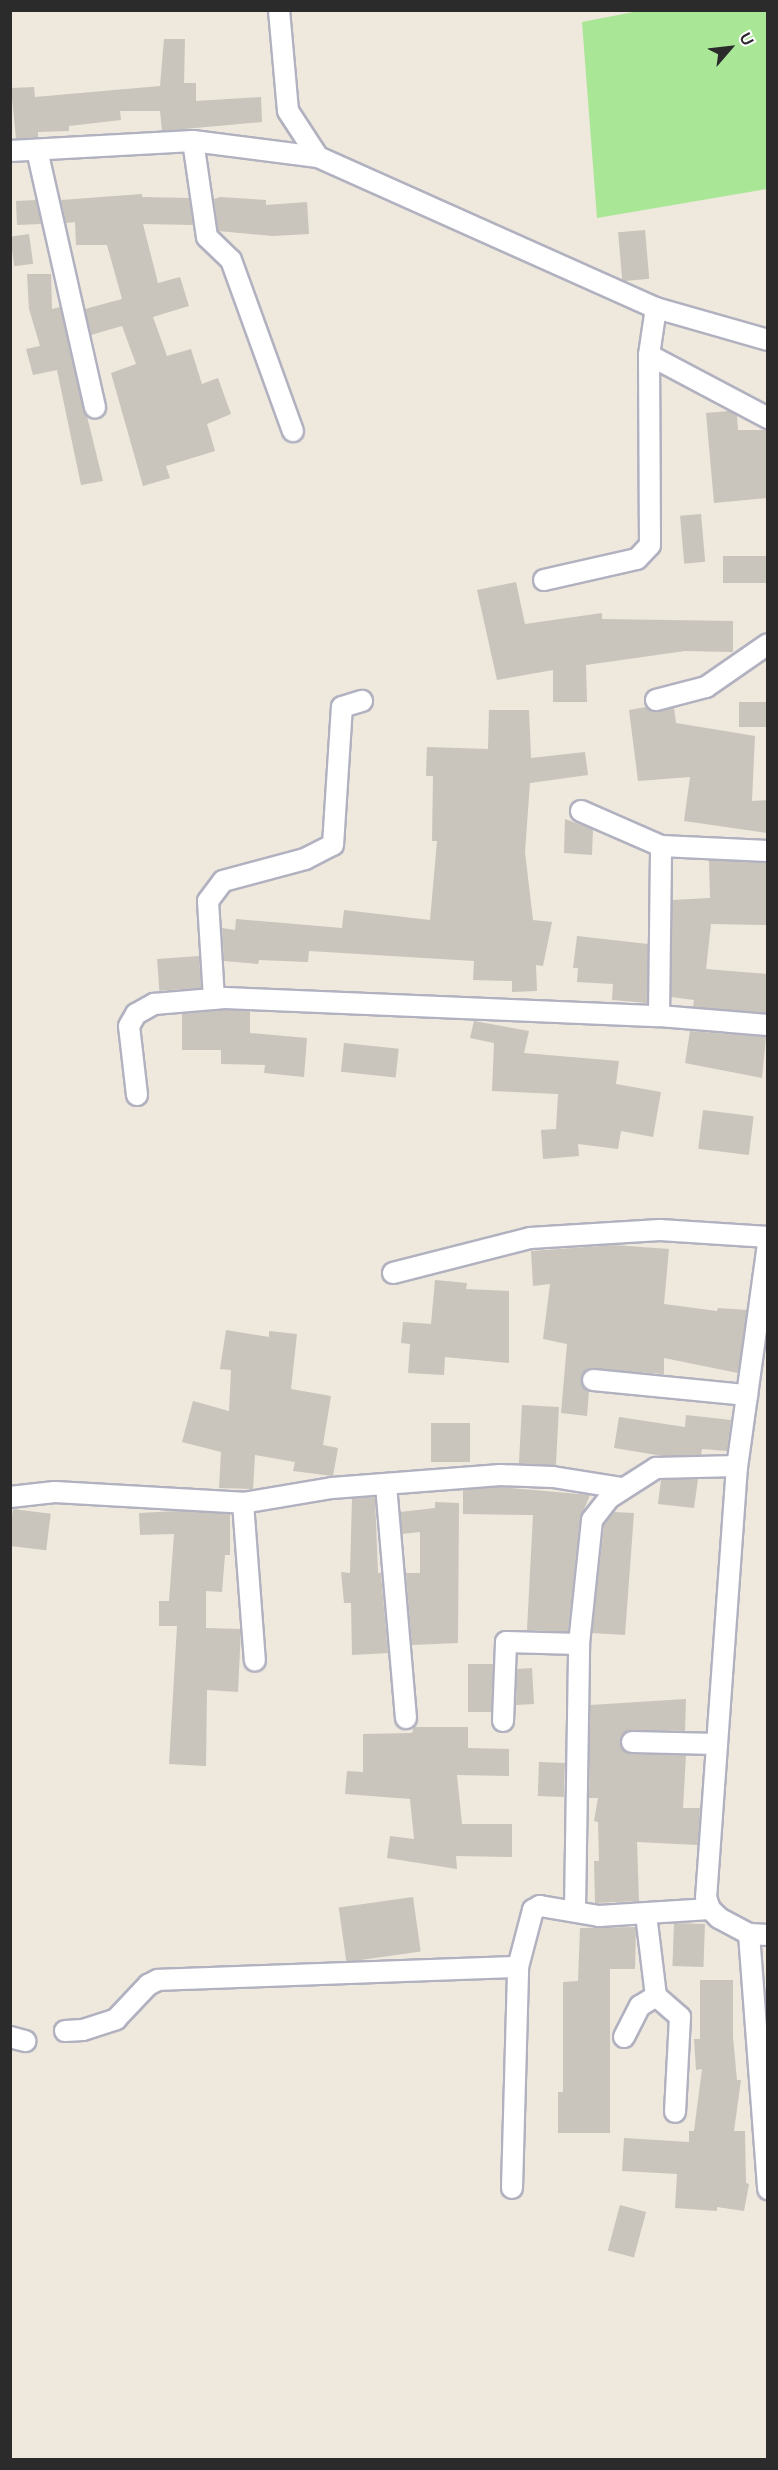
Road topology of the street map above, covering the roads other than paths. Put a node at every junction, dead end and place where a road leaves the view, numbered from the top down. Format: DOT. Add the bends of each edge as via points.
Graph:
graph roads {
  1 [pos="279,10"];
  2 [pos="195,150"];
  3 [pos="10,151"];
  4 [pos="37,156"];
  5 [pos="318,157"];
  6 [pos="653,321"];
  7 [pos="768,340"];
  8 [pos="649,355"];
  9 [pos="95,408"];
  10 [pos="768,418"];
  11 [pos="292,431"];
  12 [pos="544,580"];
  13 [pos="768,644"];
  14 [pos="656,700"];
  15 [pos="362,701"];
  16 [pos="581,810"];
  17 [pos="662,846"];
  18 [pos="768,851"];
  19 [pos="214,999"];
  20 [pos="659,1016"];
  21 [pos="768,1025"];
  22 [pos="137,1095"];
  23 [pos="768,1237"];
  24 [pos="768,1244"];
  25 [pos="393,1273"];
  26 [pos="765,1279"];
  27 [pos="593,1380"];
  28 [pos="747,1395"];
  29 [pos="737,1466"];
  30 [pos="386,1485"];
  31 [pos="622,1488"];
  32 [pos="10,1497"];
  33 [pos="243,1503"];
  34 [pos="579,1644"];
  35 [pos="255,1661"];
  36 [pos="406,1718"];
  37 [pos="503,1721"];
  38 [pos="632,1742"];
  39 [pos="717,1744"];
  40 [pos="575,1909"];
  41 [pos="710,1909"];
  42 [pos="646,1914"];
  43 [pos="758,1934"];
  44 [pos="518,1966"];
  45 [pos="656,1996"];
  46 [pos="65,2031"];
  47 [pos="624,2037"];
  48 [pos="675,2112"];
  49 [pos="512,2188"];
  50 [pos="768,2189"];
  1 -- 5 [label="street" via="288,111"];
  2 -- 4 [label="street"];
  2 -- 5 [label="street"];
  2 -- 11 [label="street" via="207,237 231,260"];
  3 -- 4 [label="street"];
  4 -- 9 [label="street"];
  5 -- 6 [label="street"];
  6 -- 7 [label="street"];
  6 -- 8 [label="street"];
  8 -- 10 [label="street"];
  8 -- 12 [label="street" via="650,545 637,559"];
  13 -- 14 [label="street" via="706,687"];
  15 -- 19 [label="street" via="342,707 333,845 313,856 223,881 208,901"];
  16 -- 17 [label="street"];
  17 -- 18 [label="street"];
  17 -- 20 [label="street"];
  19 -- 20 [label="street"];
  19 -- 22 [label="street" via="154,1004 132,1018 130,1041"];
  20 -- 21 [label="street"];
  23 -- 25 [label="street" via="660,1230 530,1239"];
  24 -- 26 [label="street"];
  26 -- 28 [label="street"];
  27 -- 28 [label="street"];
  28 -- 29 [label="street"];
  29 -- 31 [label="street" via="656,1468"];
  29 -- 39 [label="street"];
  30 -- 31 [label="street" via="500,1475 553,1477"];
  30 -- 33 [label="street"];
  30 -- 36 [label="street"];
  31 -- 34 [label="street" via="597,1509 592,1520"];
  32 -- 33 [label="street" via="55,1492"];
  33 -- 35 [label="street"];
  34 -- 37 [label="street" via="506,1641"];
  34 -- 40 [label="street"];
  38 -- 39 [label="street"];
  39 -- 41 [label="street" via="706,1897"];
  40 -- 42 [label="street" via="599,1916"];
  40 -- 44 [label="street" via="540,1906 533,1911"];
  41 -- 42 [label="street"];
  41 -- 43 [label="street"];
  42 -- 45 [label="street"];
  43 -- 50 [label="street"];
  44 -- 46 [label="street" via="158,1980 148,1985 116,2019 83,2030"];
  44 -- 49 [label="street"];
  45 -- 47 [label="street" via="640,2006"];
  45 -- 48 [label="street" via="680,2017"];
}
